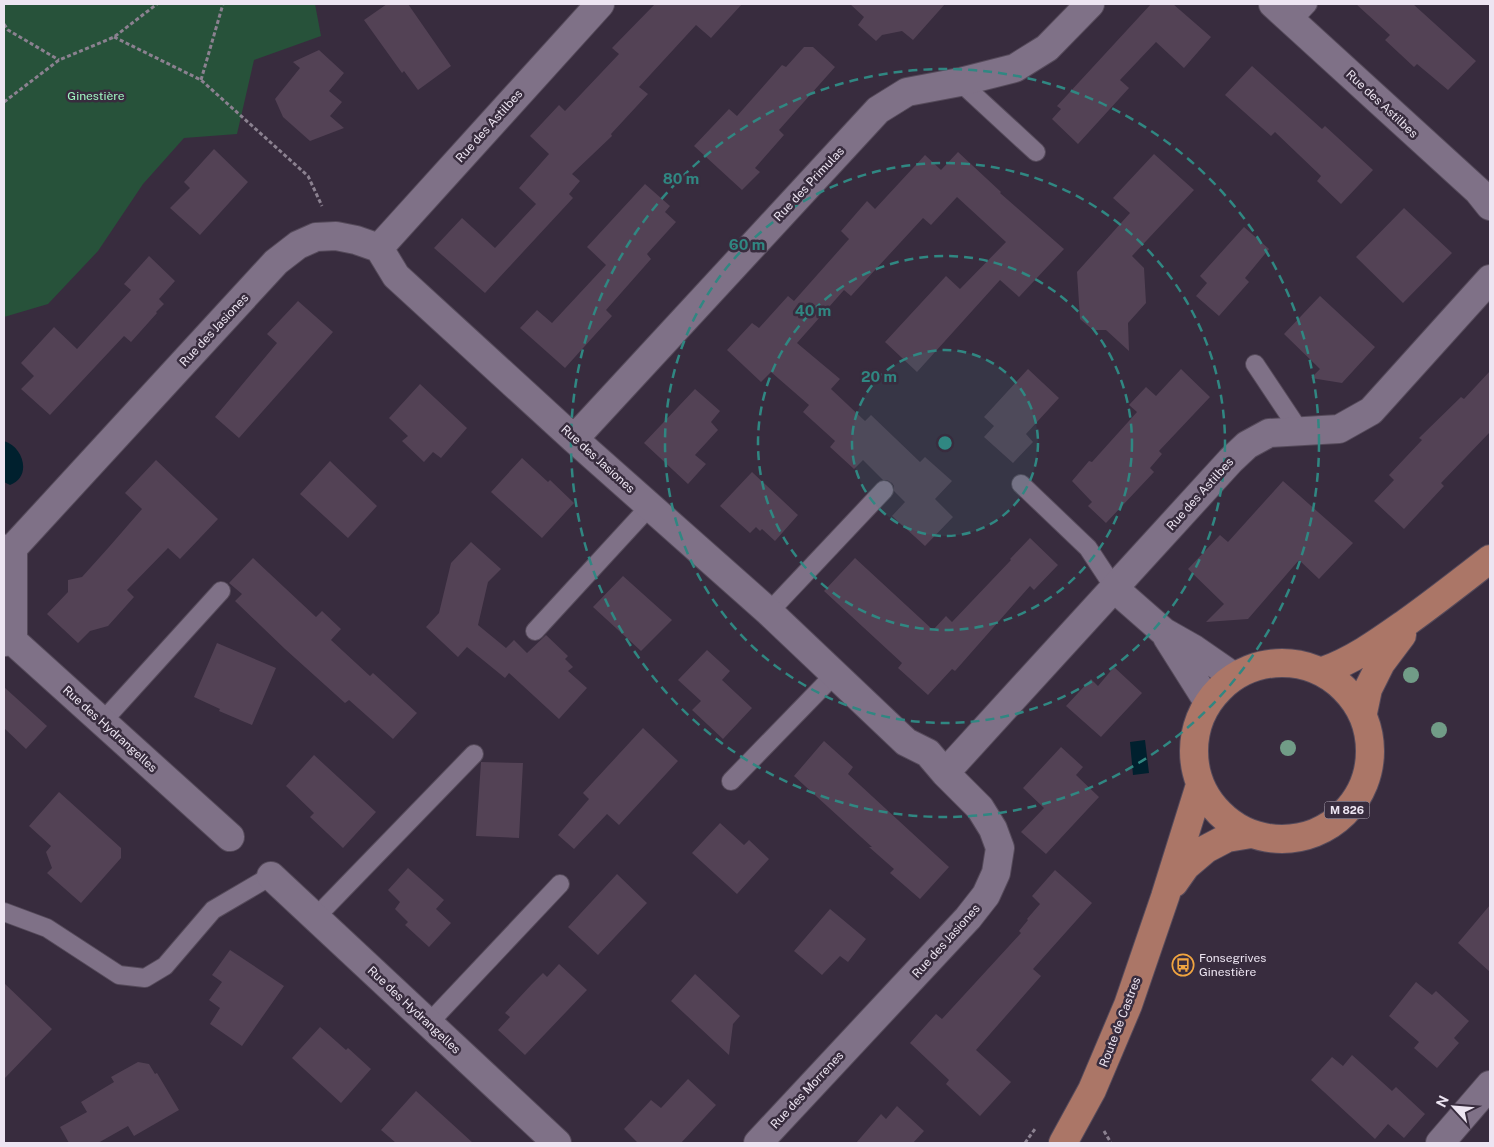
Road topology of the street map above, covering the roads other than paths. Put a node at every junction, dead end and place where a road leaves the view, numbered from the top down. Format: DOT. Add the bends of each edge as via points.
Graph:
graph roads {
  1 [pos="600,4"];
  2 [pos="1090,4"];
  3 [pos="1291,9"];
  4 [pos="960,82"];
  5 [pos="1036,152"];
  6 [pos="1486,192"];
  7 [pos="379,248"];
  8 [pos="1490,279"];
  9 [pos="1255,364"];
  10 [pos="1299,430"];
  11 [pos="574,439"];
  12 [pos="1021,484"];
  13 [pos="884,490"];
  14 [pos="650,506"];
  15 [pos="8,548"];
  16 [pos="1490,559"];
  17 [pos="1115,589"];
  18 [pos="221,591"];
  19 [pos="1435,602"];
  20 [pos="769,612"];
  21 [pos="535,631"];
  22 [pos="1164,632"];
  23 [pos="8,642"];
  24 [pos="1323,671"];
  25 [pos="834,675"];
  26 [pos="1233,676"];
  27 [pos="1208,702"];
  28 [pos="1363,713"];
  29 [pos="102,722"];
  30 [pos="474,754"];
  31 [pos="946,774"];
  32 [pos="731,781"];
  33 [pos="1200,785"];
  34 [pos="1251,834"];
  35 [pos="230,837"];
  36 [pos="271,876"];
  37 [pos="560,884"];
  38 [pos="1165,896"];
  39 [pos="4,912"];
  40 [pos="316,918"];
  41 [pos="428,1024"];
  42 [pos="856,1037"];
  43 [pos="1490,1084"];
  44 [pos="558,1143"];
  45 [pos="758,1143"];
  46 [pos="1063,1143"];
  47 [pos="1440,1143"];
  1 -- 7 [label="street, Rue des Astilbes"];
  2 -- 4 [label="street, Rue des Primulas" via="1047,48 1015,68"];
  3 -- 6 [label="street, Rue des Astilbes"];
  4 -- 5 [label="lane"];
  4 -- 11 [label="street, Rue des Primulas" via="907,92 878,110"];
  7 -- 11 [label="street, Rue des Jasiones" via="396,276"];
  7 -- 15 [label="street, Rue des Jasiones" via="336,236 316,237 298,244 276,262"];
  8 -- 10 [label="street, Rue des Astilbes" via="1370,411 1339,429"];
  9 -- 10 [label="lane"];
  10 -- 17 [label="street, Rue des Astilbes" via="1269,433 1247,445"];
  11 -- 14 [label="street, Rue des Jasiones"];
  12 -- 17 [label="lane" via="1088,548"];
  13 -- 20 [label="lane"];
  14 -- 20 [label="street, Rue des Jasiones"];
  14 -- 21 [label="lane"];
  15 -- 23 [label="street"];
  16 -- 19 [label="main road, M 826"];
  17 -- 22 [label="street"];
  17 -- 31 [label="street, Rue des Astilbes"];
  18 -- 29 [label="lane"];
  19 -- 24 [label="main road, M 826" via="1373,646"];
  19 -- 28 [label="main road, M 826" via="1381,663 1368,689"];
  20 -- 25 [label="street, Rue des Jasiones"];
  22 -- 26 [label="street"];
  22 -- 27 [label="street"];
  23 -- 29 [label="street, Rue des Hydrangelles"];
  24 -- 26 [label="main road, M 826" via="1301,664 1278,662 1254,666"];
  24 -- 28 [label="main road, M 826" via="1347,689"];
  25 -- 31 [label="street, Rue des Jasiones" via="906,742 928,753"];
  25 -- 32 [label="lane"];
  26 -- 27 [label="main road, M 826"];
  27 -- 33 [label="main road, M 826" via="1196,728 1194,757"];
  28 -- 34 [label="main road, M 826" via="1371,742 1369,772 1357,799 1337,822 1310,836 1280,840"];
  29 -- 35 [label="street, Rue des Hydrangelles"];
  30 -- 40 [label="lane"];
  31 -- 42 [label="street, Rue des Jasiones" via="980,808 993,829 1000,848 996,873 986,896 968,918"];
  33 -- 34 [label="main road, M 826" via="1212,806 1230,823"];
  33 -- 38 [label="main road, Route de Castres / M 826"];
  34 -- 38 [label="main road, Route de Castres / M 826" via="1227,838 1206,849 1186,866"];
  36 -- 39 [label="lane" via="213,910 165,966 145,978 119,975 47,928"];
  36 -- 40 [label="street, Rue des Hydrangelles"];
  37 -- 41 [label="lane"];
  38 -- 46 [label="main road, Route de Castres / M 826" via="1128,1005 1092,1090"];
  40 -- 41 [label="street, Rue des Hydrangelles"];
  41 -- 44 [label="street, Rue des Hydrangelles"];
  42 -- 45 [label="street, Rue des Morrenes"];
  43 -- 47 [label="street"];
}
